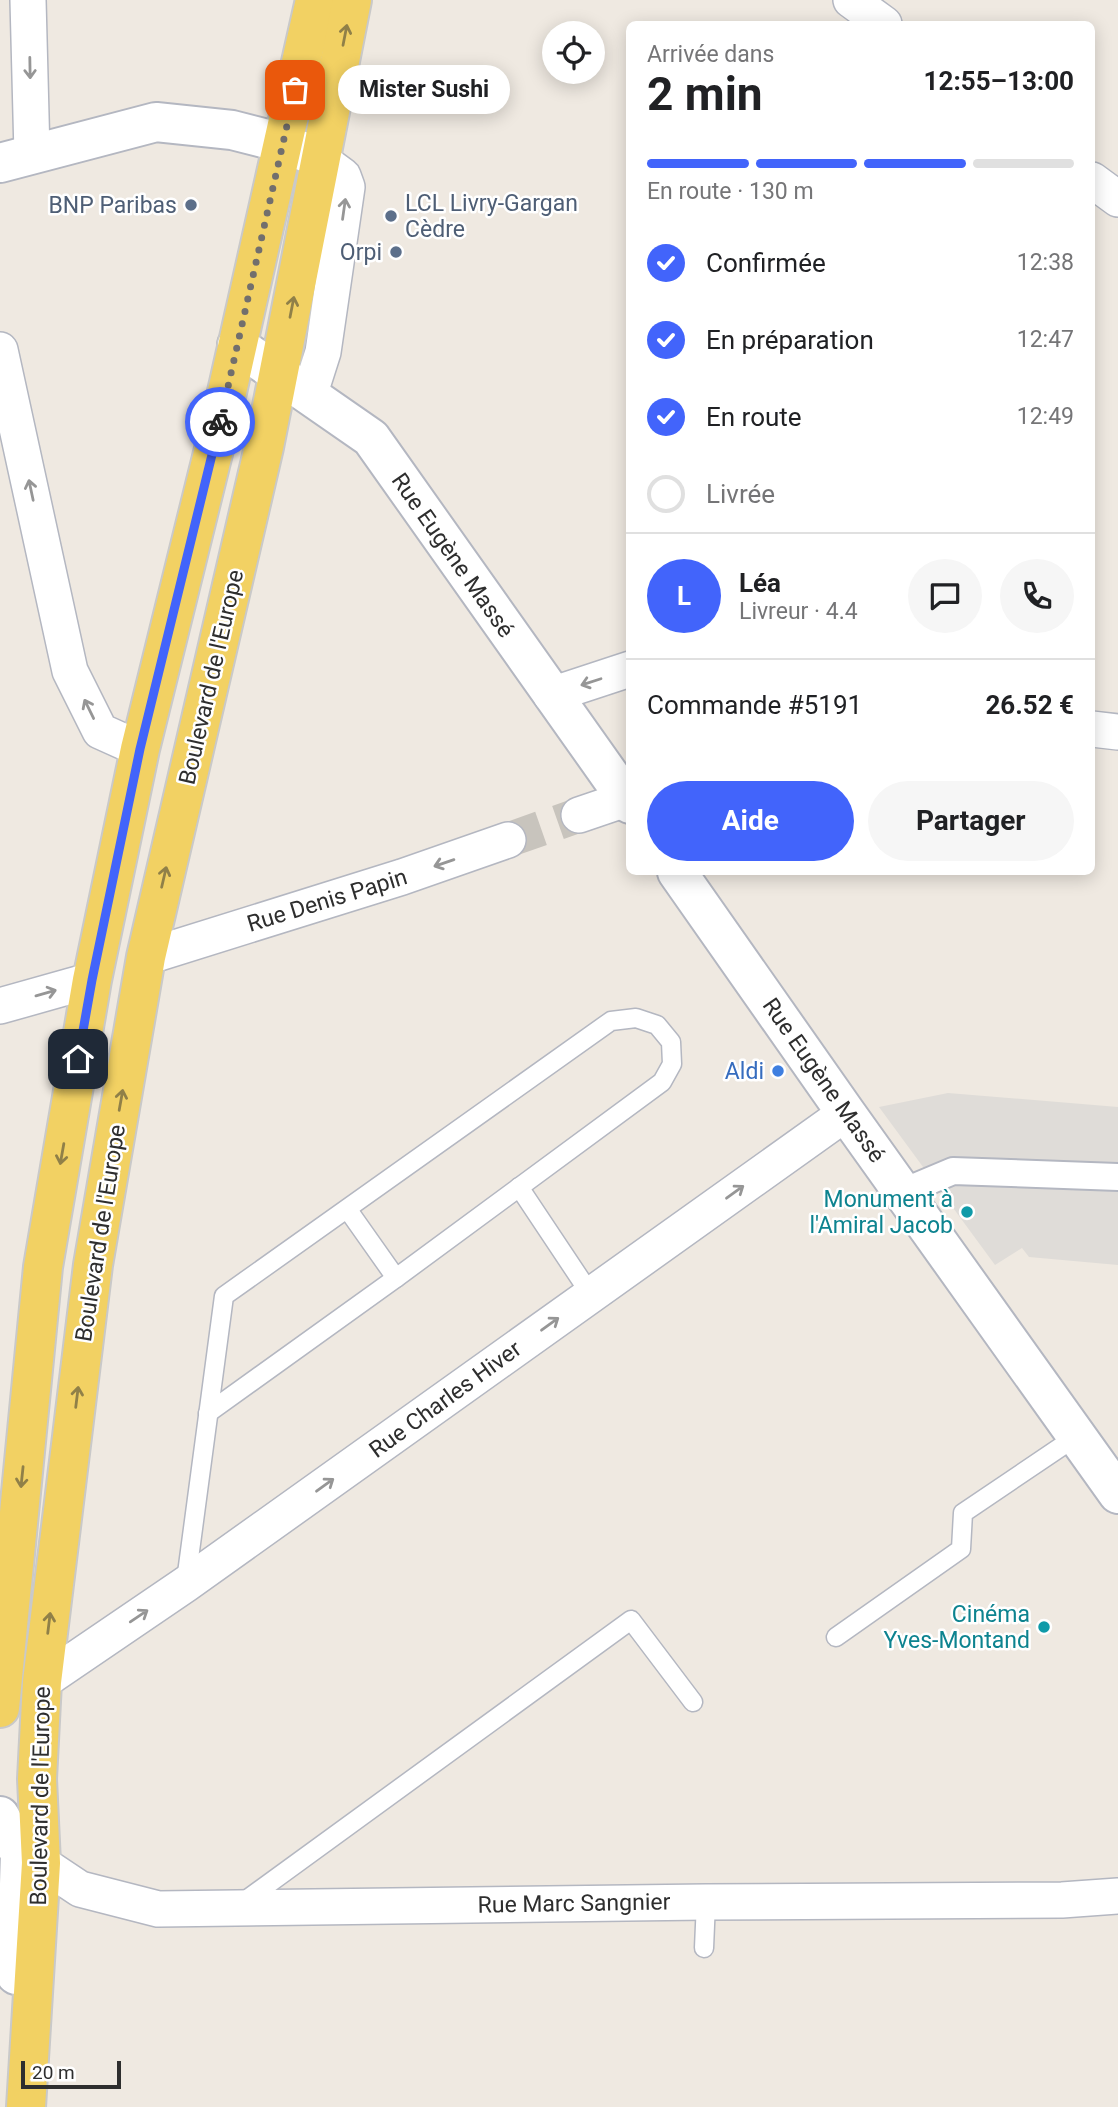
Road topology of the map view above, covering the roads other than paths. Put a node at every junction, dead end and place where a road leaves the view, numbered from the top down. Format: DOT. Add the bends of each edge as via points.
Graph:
graph roads {
  1 [pos="28,0"];
  2 [pos="315,0"];
  3 [pos="352,0"];
  4 [pos="851,0"];
  5 [pos="880,21"];
  6 [pos="283,143"];
  7 [pos="16,159"];
  8 [pos="320,159"];
  9 [pos="1095,182"];
  10 [pos="1118,199"];
  11 [pos="237,345"];
  12 [pos="0,350"];
  13 [pos="279,374"];
  14 [pos="309,396"];
  15 [pos="626,670"];
  16 [pos="551,695"];
  17 [pos="1095,729"];
  18 [pos="1118,732"];
  19 [pos="140,749"];
  20 [pos="626,798"];
  21 [pos="626,802"];
  22 [pos="579,815"];
  23 [pos="508,841"];
  24 [pos="679,875"];
  25 [pos="146,957"];
  26 [pos="92,980"];
  27 [pos="0,1006"];
  28 [pos="845,1113"];
  29 [pos="1118,1177"];
  30 [pos="519,1187"];
  31 [pos="903,1192"];
  32 [pos="348,1210"];
  33 [pos="396,1278"];
  34 [pos="591,1295"];
  35 [pos="208,1413"];
  36 [pos="1077,1436"];
  37 [pos="1118,1494"];
  38 [pos="186,1584"];
  39 [pos="836,1636"];
  40 [pos="42,1682"];
  41 [pos="693,1702"];
  42 [pos="0,1708"];
  43 [pos="0,1816"];
  44 [pos="25,1851"];
  45 [pos="1118,1896"];
  46 [pos="706,1902"];
  47 [pos="233,1909"];
  48 [pos="704,1948"];
  49 [pos="15,2107"];
  50 [pos="26,2107"];
  1 -- 7 [label="street, one-way"];
  2 -- 6 [label="main road, Boulevard de l'Europe"];
  8 -- 3 [label="main road, Boulevard de l'Europe, one-way"];
  4 -- 5 [label="street"];
  6 -- 7 [label="street" via="208,126 156,122"];
  6 -- 8 [label="street"];
  6 -- 11 [label="main road, Boulevard de l'Europe"];
  13 -- 8 [label="main road, Boulevard de l'Europe, one-way"];
  14 -- 8 [label="street, one-way" via="323,352 347,187 343,176"];
  9 -- 10 [label="street"];
  11 -- 13 [label="street, Rue Eugène Massé"];
  11 -- 19 [label="main road, Boulevard de l'Europe"];
  19 -- 12 [label="street, one-way" via="100,731 70,671"];
  13 -- 14 [label="street, Rue Eugène Massé"];
  25 -- 13 [label="main road, Boulevard de l'Europe, one-way"];
  14 -- 16 [label="street, Rue Eugène Massé" via="371,438"];
  15 -- 16 [label="street, one-way"];
  16 -- 20 [label="street, Rue Eugène Massé"];
  17 -- 18 [label="street"];
  19 -- 26 [label="main road, Boulevard de l'Europe"];
  21 -- 22 [label="street"];
  23 -- 25 [label="street, Rue Denis Papin, one-way"];
  24 -- 28 [label="street, Rue Eugène Massé"];
  40 -- 25 [label="main road, Boulevard de l'Europe, one-way" via="93,1265"];
  27 -- 26 [label="street, one-way"];
  26 -- 42 [label="main road, Boulevard de l'Europe, one-way" via="43,1267"];
  28 -- 31 [label="street, Rue Eugène Massé"];
  34 -- 28 [label="street, Rue Charles Hiver, one-way"];
  29 -- 31 [label="street" via="953,1171"];
  30 -- 32 [label="lane" via="662,1082 672,1064 671,1042 657,1025 636,1018 611,1021"];
  30 -- 33 [label="lane"];
  30 -- 34 [label="lane"];
  31 -- 36 [label="street, Rue Eugène Massé"];
  32 -- 33 [label="lane"];
  32 -- 35 [label="lane" via="224,1297"];
  33 -- 35 [label="lane"];
  38 -- 34 [label="street, Rue Charles Hiver, one-way"];
  35 -- 38 [label="lane"];
  36 -- 37 [label="street, Rue Eugène Massé"];
  36 -- 39 [label="lane" via="963,1513 961,1549"];
  40 -- 38 [label="street, Rue Charles Hiver, one-way"];
  40 -- 44 [label="main road, Boulevard de l'Europe" via="37,1779"];
  41 -- 47 [label="lane" via="631,1620"];
  43 -- 44 [label="street"];
  44 -- 47 [label="street, Rue Marc Sangnier" via="80,1889 158,1909"];
  44 -- 49 [label="street"];
  44 -- 50 [label="main road, Boulevard de l'Europe"];
  45 -- 46 [label="street, Rue Marc Sangnier"];
  46 -- 47 [label="street, Rue Marc Sangnier"];
  46 -- 48 [label="lane"];
}
